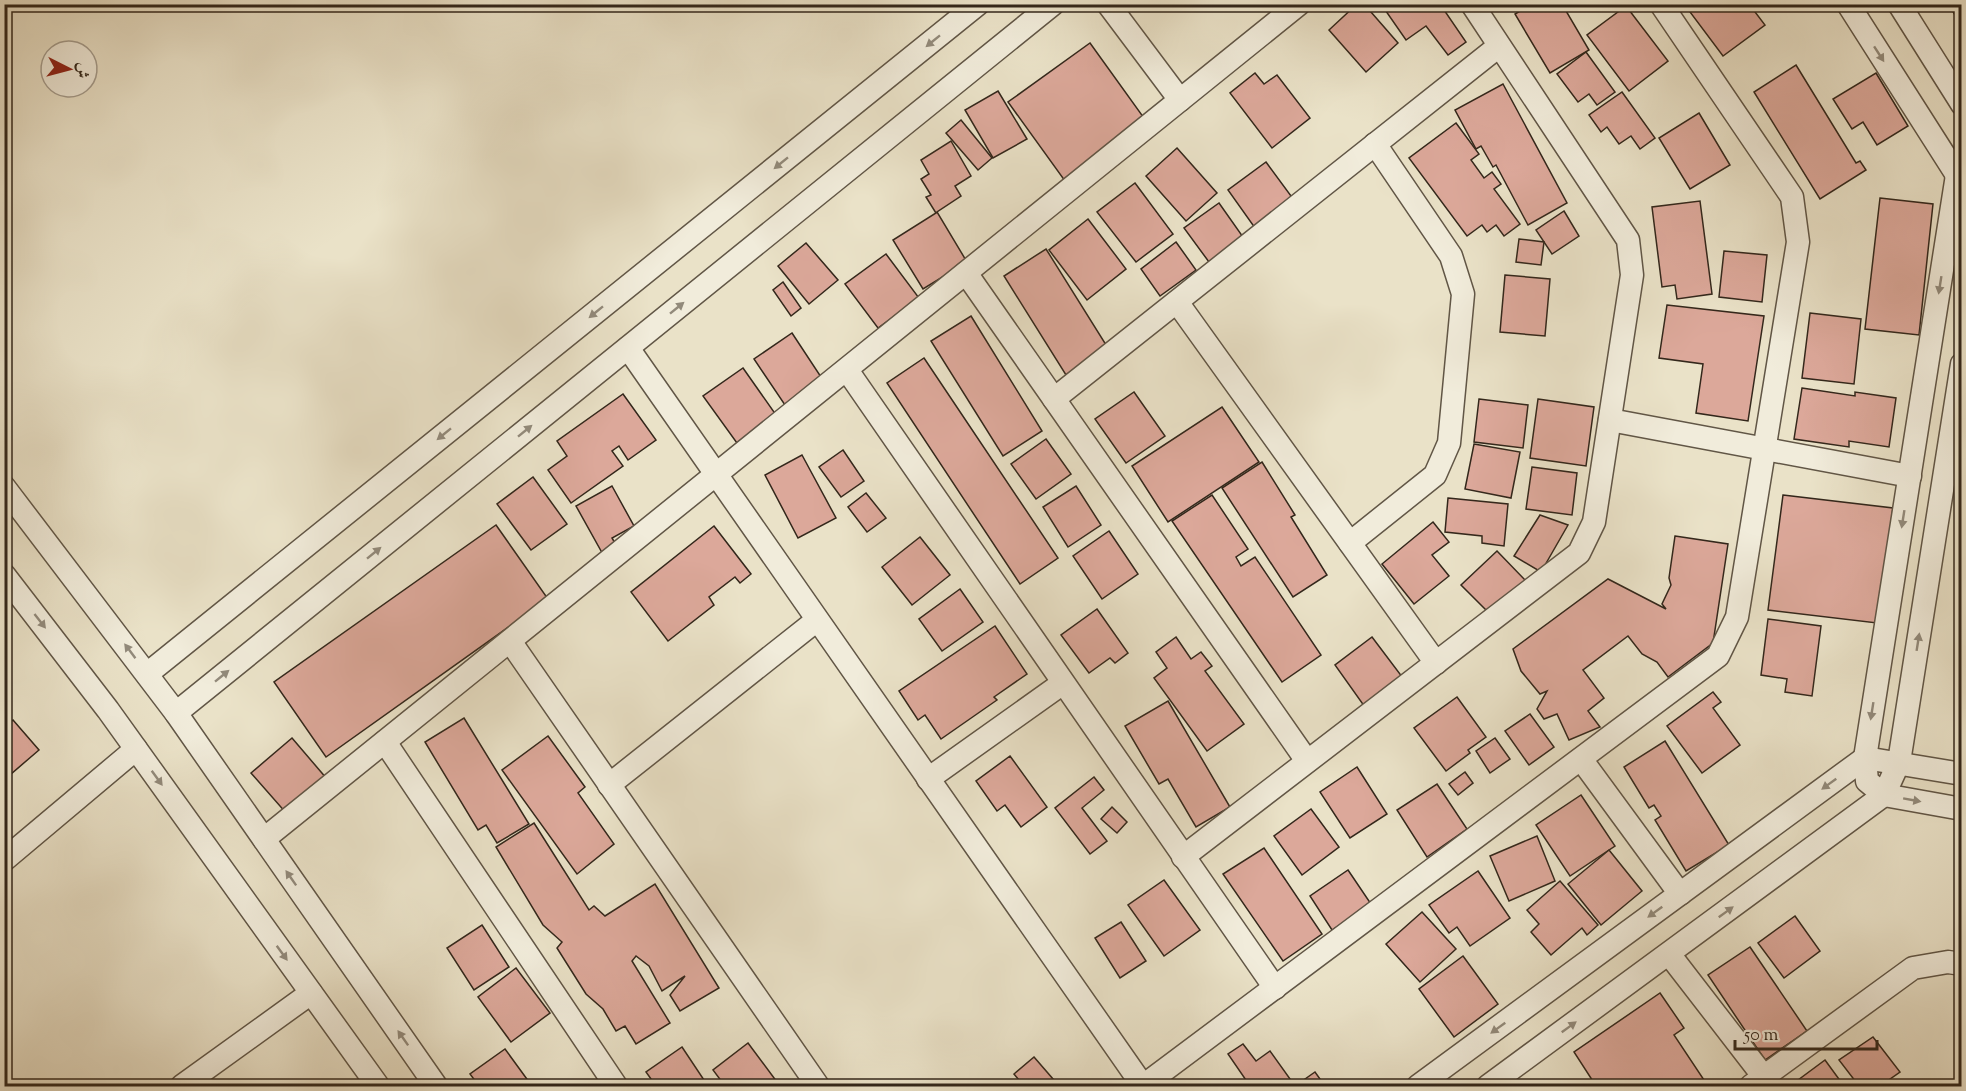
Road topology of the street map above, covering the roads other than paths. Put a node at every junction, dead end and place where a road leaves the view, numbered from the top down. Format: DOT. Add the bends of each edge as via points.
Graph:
graph roads {
  1 [pos="978,4"];
  2 [pos="1053,4"];
  3 [pos="1108,4"];
  4 [pos="1299,4"];
  5 [pos="1472,4"];
  6 [pos="1661,4"];
  7 [pos="1848,4"];
  8 [pos="1899,4"];
  9 [pos="1499,46"];
  10 [pos="1180,100"];
  11 [pos="1962,104"];
  12 [pos="1375,144"];
  13 [pos="1960,172"];
  14 [pos="966,273"];
  15 [pos="1177,302"];
  16 [pos="628,348"];
  17 [pos="1962,364"];
  18 [pos="847,370"];
  19 [pos="1054,399"];
  20 [pos="1610,420"];
  21 [pos="1764,449"];
  22 [pos="716,476"];
  23 [pos="1910,476"];
  24 [pos="4,487"];
  25 [pos="1350,543"];
  26 [pos="4,575"];
  27 [pos="817,620"];
  28 [pos="510,641"];
  29 [pos="1436,663"];
  30 [pos="147,674"];
  31 [pos="1063,683"];
  32 [pos="176,713"];
  33 [pos="385,742"];
  34 [pos="136,749"];
  35 [pos="1865,758"];
  36 [pos="1581,759"];
  37 [pos="1307,761"];
  38 [pos="1899,762"];
  39 [pos="1962,774"];
  40 [pos="928,779"];
  41 [pos="609,785"];
  42 [pos="1884,795"];
  43 [pos="1962,809"];
  44 [pos="264,839"];
  45 [pos="1183,856"];
  46 [pos="4,860"];
  47 [pos="1680,894"];
  48 [pos="1669,954"];
  49 [pos="1962,964"];
  50 [pos="1275,988"];
  51 [pos="311,993"];
  52 [pos="1758,1082"];
  53 [pos="182,1086"];
  54 [pos="378,1086"];
  55 [pos="436,1086"];
  56 [pos="616,1086"];
  57 [pos="818,1086"];
  58 [pos="1143,1086"];
  59 [pos="1418,1086"];
  60 [pos="1488,1086"];
  1 -- 30 [label="street, one-way"];
  16 -- 2 [label="street, one-way"];
  3 -- 10 [label="street"];
  4 -- 10 [label="street"];
  5 -- 9 [label="street"];
  6 -- 21 [label="street" via="1792,197 1798,242"];
  7 -- 13 [label="street, one-way"];
  8 -- 11 [label="street"];
  9 -- 12 [label="street"];
  9 -- 20 [label="street" via="1628,240 1632,275"];
  10 -- 14 [label="street"];
  12 -- 15 [label="street"];
  12 -- 25 [label="street" via="1451,256 1463,294 1449,443 1435,475"];
  13 -- 23 [label="street, one-way"];
  14 -- 18 [label="street"];
  14 -- 19 [label="street"];
  15 -- 19 [label="street"];
  15 -- 25 [label="street"];
  16 -- 22 [label="street"];
  32 -- 16 [label="street, one-way"];
  38 -- 17 [label="street, one-way"];
  18 -- 22 [label="street"];
  18 -- 31 [label="street"];
  19 -- 37 [label="street"];
  20 -- 21 [label="street"];
  20 -- 29 [label="street" via="1594,522 1579,553"];
  21 -- 23 [label="street"];
  21 -- 36 [label="street" via="1737,617 1718,656"];
  22 -- 27 [label="street"];
  22 -- 28 [label="street"];
  23 -- 35 [label="street, one-way"];
  30 -- 24 [label="street, one-way"];
  25 -- 29 [label="street"];
  26 -- 34 [label="street, one-way"];
  27 -- 40 [label="street"];
  27 -- 41 [label="street"];
  28 -- 33 [label="street"];
  28 -- 41 [label="street"];
  29 -- 37 [label="street"];
  30 -- 32 [label="street"];
  31 -- 40 [label="street"];
  31 -- 45 [label="street"];
  32 -- 44 [label="street"];
  33 -- 44 [label="street"];
  33 -- 56 [label="street"];
  34 -- 46 [label="street"];
  34 -- 51 [label="street, one-way"];
  35 -- 38 [label="street"];
  35 -- 42 [label="street" via="1867,781"];
  35 -- 47 [label="street, one-way"];
  36 -- 47 [label="street"];
  36 -- 50 [label="street"];
  37 -- 45 [label="street"];
  38 -- 39 [label="street"];
  38 -- 42 [label="street"];
  40 -- 58 [label="street"];
  41 -- 57 [label="street"];
  42 -- 43 [label="street, one-way"];
  48 -- 42 [label="street, one-way"];
  55 -- 44 [label="street, one-way"];
  45 -- 50 [label="street"];
  47 -- 59 [label="street, one-way"];
  48 -- 52 [label="street"];
  60 -- 48 [label="street, one-way"];
  49 -- 52 [label="street" via="1948,962 1913,968"];
  50 -- 58 [label="street"];
  51 -- 53 [label="street"];
  51 -- 54 [label="street"];
}
